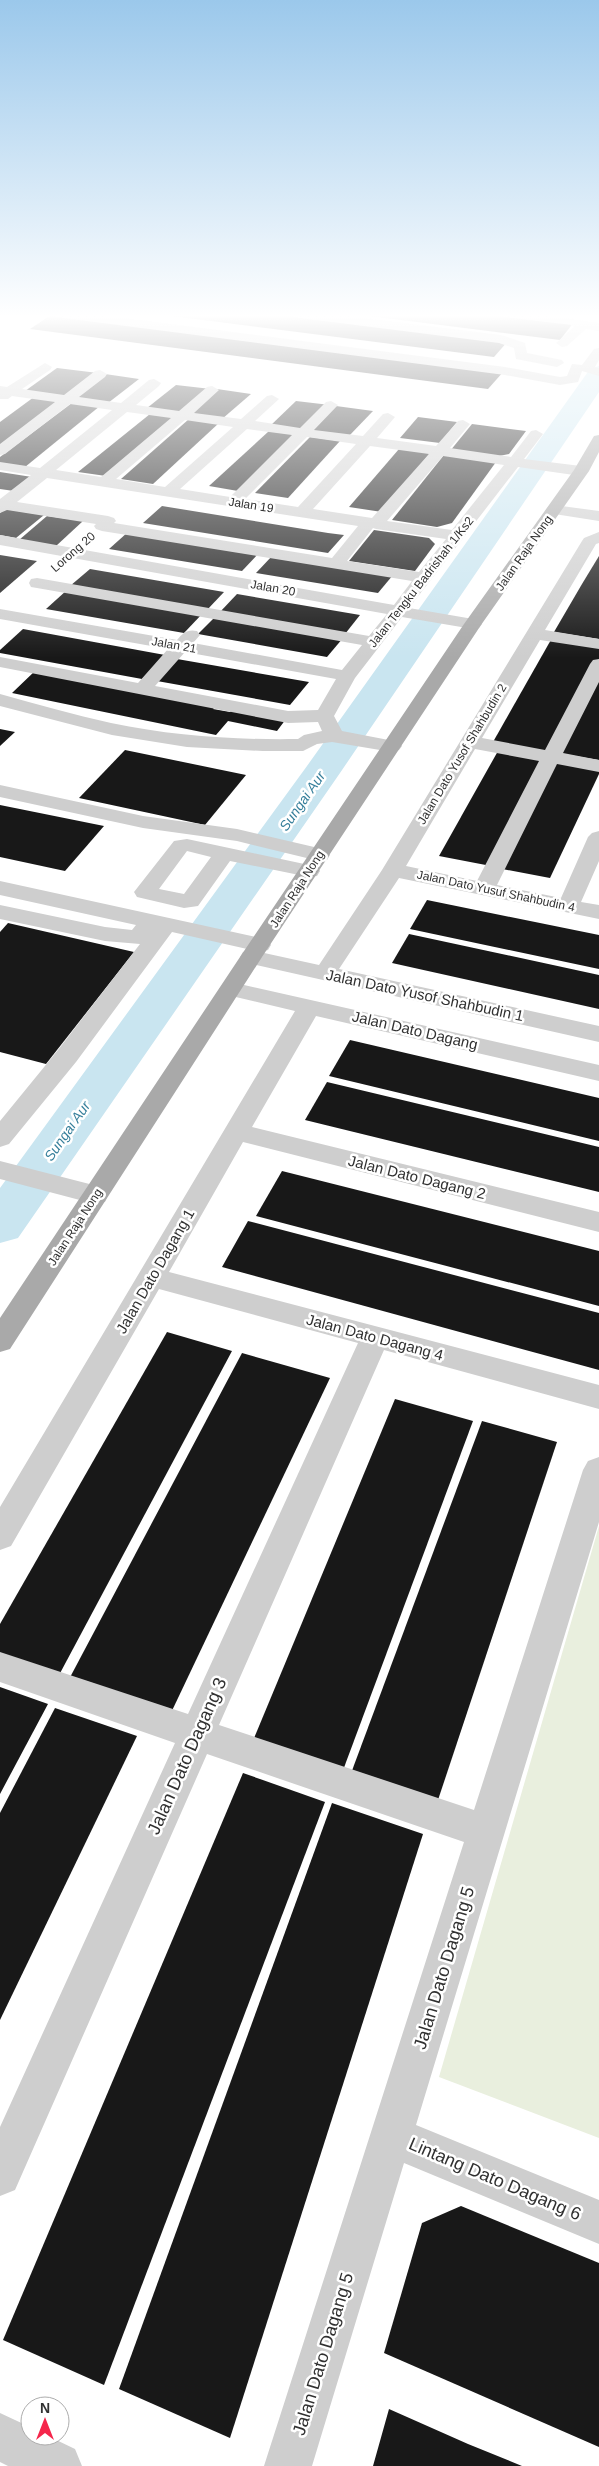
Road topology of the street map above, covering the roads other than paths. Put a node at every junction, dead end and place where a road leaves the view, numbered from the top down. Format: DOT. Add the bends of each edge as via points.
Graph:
graph roads {
  1 [pos="30,428"];
  2 [pos="99,428"];
  3 [pos="168,428"];
  4 [pos="239,428"];
  5 [pos="274,428"];
  6 [pos="307,428"];
  7 [pos="378,428"];
  8 [pos="460,428"];
  9 [pos="303,432"];
  10 [pos="536,434"];
  11 [pos="599,439"];
  12 [pos="366,441"];
  13 [pos="0,451"];
  14 [pos="439,452"];
  15 [pos="528,464"];
  16 [pos="0,466"];
  17 [pos="581,471"];
  18 [pos="44,473"];
  19 [pos="104,482"];
  20 [pos="146,488"];
  21 [pos="168,492"];
  22 [pos="133,500"];
  23 [pos="233,502"];
  24 [pos="2,505"];
  25 [pos="120,510"];
  26 [pos="554,510"];
  27 [pos="302,512"];
  28 [pos="599,516"];
  29 [pos="373,523"];
  30 [pos="91,536"];
  31 [pos="457,536"];
  32 [pos="599,537"];
  33 [pos="0,540"];
  34 [pos="267,552"];
  35 [pos="336,564"];
  36 [pos="424,578"];
  37 [pos="37,583"];
  38 [pos="225,598"];
  39 [pos="399,610"];
  40 [pos="0,614"];
  41 [pos="473,624"];
  42 [pos="535,634"];
  43 [pos="374,642"];
  44 [pos="599,644"];
  45 [pos="181,646"];
  46 [pos="0,662"];
  47 [pos="599,664"];
  48 [pos="347,676"];
  49 [pos="142,690"];
  50 [pos="0,700"];
  51 [pos="324,716"];
  52 [pos="335,736"];
  53 [pos="470,742"];
  54 [pos="392,746"];
  55 [pos="551,757"];
  56 [pos="599,766"];
  57 [pos="0,791"];
  58 [pos="599,837"];
  59 [pos="232,856"];
  60 [pos="314,863"];
  61 [pos="393,870"];
  62 [pos="0,888"];
  63 [pos="484,888"];
  64 [pos="568,906"];
  65 [pos="0,912"];
  66 [pos="599,912"];
  67 [pos="153,930"];
  68 [pos="255,951"];
  69 [pos="325,973"];
  70 [pos="231,989"];
  71 [pos="310,1006"];
  72 [pos="599,1034"];
  73 [pos="599,1073"];
  74 [pos="236,1132"];
  75 [pos="0,1138"];
  76 [pos="0,1170"];
  77 [pos="96,1195"];
  78 [pos="599,1222"];
  79 [pos="151,1277"];
  80 [pos="375,1337"];
  81 [pos="0,1341"];
  82 [pos="599,1397"];
  83 [pos="599,1470"];
  84 [pos="0,1536"];
  85 [pos="0,1667"];
  86 [pos="196,1735"];
  87 [pos="487,1832"];
  88 [pos="391,2136"];
  89 [pos="0,2175"];
  90 [pos="599,2222"];
  91 [pos="0,2438"];
  92 [pos="58,2466"];
  93 [pos="288,2466"];
  1 -- 13 [label="street"];
  2 -- 18 [label="street"];
  3 -- 19 [label="street"];
  4 -- 21 [label="street"];
  5 -- 9 [label="street"];
  6 -- 9 [label="street"];
  7 -- 12 [label="street"];
  8 -- 14 [label="street"];
  9 -- 12 [label="street"];
  9 -- 23 [label="street"];
  10 -- 15 [label="street, Jalan Tengku Badrishah 1/Ks2"];
  11 -- 17 [label="main road, Jalan Raja Nong"];
  12 -- 14 [label="street"];
  12 -- 27 [label="street"];
  14 -- 15 [label="street"];
  14 -- 29 [label="street"];
  15 -- 17 [label="street"];
  15 -- 31 [label="street, Jalan Tengku Badrishah 1/Ks2"];
  16 -- 18 [label="street, Jalan 19"];
  17 -- 26 [label="main road, Jalan Raja Nong"];
  18 -- 19 [label="street, Jalan 19"];
  18 -- 24 [label="street"];
  19 -- 20 [label="street, Jalan 19"];
  20 -- 21 [label="street, Jalan 19"];
  20 -- 22 [label="street"];
  21 -- 23 [label="street, Jalan 19"];
  23 -- 27 [label="street, Jalan 19"];
  24 -- 30 [label="street"];
  25 -- 30 [label="street, Lorong 20"];
  26 -- 28 [label="street"];
  26 -- 41 [label="main road, Jalan Raja Nong"];
  27 -- 29 [label="street, Jalan 19"];
  29 -- 31 [label="street, Jalan 19"];
  29 -- 35 [label="street"];
  30 -- 33 [label="street"];
  30 -- 34 [label="street"];
  30 -- 37 [label="street, Lorong 20"];
  30 -- 38 [label="street, Jalan 20"];
  31 -- 36 [label="street, Jalan Tengku Badrishah 1/Ks2"];
  32 -- 42 [label="street, Jalan Dato Yusof Shahbudin 2" via="590,541"];
  34 -- 35 [label="street"];
  34 -- 38 [label="street"];
  35 -- 36 [label="street"];
  36 -- 39 [label="street, Jalan Tengku Badrishah 1/Ks2"];
  37 -- 38 [label="street"];
  37 -- 40 [label="street, Lorong 20"];
  38 -- 39 [label="street, Jalan 20"];
  38 -- 43 [label="street"];
  38 -- 45 [label="street"];
  39 -- 41 [label="street, Jalan 20"];
  39 -- 43 [label="street, Jalan Tengku Badrishah 1/Ks2"];
  40 -- 45 [label="street, Jalan 21"];
  41 -- 54 [label="main road, Jalan Raja Nong"];
  42 -- 44 [label="street"];
  42 -- 53 [label="street, Jalan Dato Yusof Shahbudin 2"];
  43 -- 48 [label="street, Jalan Tengku Badrishah 1/Ks2"];
  45 -- 48 [label="street, Jalan 21"];
  45 -- 49 [label="street"];
  46 -- 49 [label="street"];
  47 -- 55 [label="street"];
  48 -- 51 [label="street, Jalan Tengku Badrishah 1/Ks2"];
  49 -- 51 [label="street" via="288,717"];
  50 -- 52 [label="street" via="68,721 163,739 259,747 302,746 317,736"];
  51 -- 52 [label="street"];
  52 -- 54 [label="street"];
  53 -- 55 [label="street"];
  53 -- 61 [label="street, Jalan Dato Yusof Shahbudin 2"];
  54 -- 60 [label="main road, Jalan Raja Nong"];
  55 -- 56 [label="street"];
  55 -- 63 [label="street"];
  57 -- 60 [label="street" via="142,822 272,843"];
  58 -- 64 [label="street"];
  59 -- 60 [label="street" via="263,862"];
  60 -- 68 [label="main road, Jalan Raja Nong"];
  61 -- 63 [label="street, Jalan Dato Yusuf Shahbudin 4"];
  61 -- 69 [label="street, Jalan Dato Yusof Shahbudin 2"];
  62 -- 67 [label="street"];
  63 -- 64 [label="street, Jalan Dato Yusuf Shahbudin 4"];
  64 -- 66 [label="street, Jalan Dato Yusuf Shahbudin 4"];
  65 -- 67 [label="street" via="105,934"];
  67 -- 68 [label="street, Jalan Dato Yusof Shahbudin 1" via="206,933"];
  67 -- 75 [label="street" via="67,1056"];
  68 -- 69 [label="street, Jalan Dato Yusof Shahbudin 1"];
  68 -- 70 [label="main road, Jalan Raja Nong"];
  69 -- 72 [label="street, Jalan Dato Yusof Shahbudin 1"];
  70 -- 71 [label="street, Jalan Dato Dagang"];
  70 -- 77 [label="main road, Jalan Raja Nong"];
  71 -- 73 [label="street, Jalan Dato Dagang"];
  71 -- 74 [label="street, Jalan Dato Dagang 1"];
  74 -- 78 [label="street, Jalan Dato Dagang 2"];
  74 -- 79 [label="street, Jalan Dato Dagang 1"];
  76 -- 77 [label="street"];
  77 -- 81 [label="main road, Jalan Raja Nong"];
  79 -- 80 [label="street, Jalan Dato Dagang 4"];
  79 -- 84 [label="street, Jalan Dato Dagang 1"];
  80 -- 82 [label="street, Jalan Dato Dagang 4"];
  80 -- 86 [label="street, Jalan Dato Dagang 3"];
  83 -- 87 [label="street, Jalan Dato Dagang 5"];
  85 -- 86 [label="street"];
  86 -- 87 [label="street"];
  86 -- 89 [label="street, Jalan Dato Dagang 3"];
  87 -- 88 [label="street, Jalan Dato Dagang 5"];
  88 -- 90 [label="street, Lintang Dato Dagang 6"];
  88 -- 93 [label="street, Jalan Dato Dagang 5"];
  91 -- 92 [label="street"];
}
